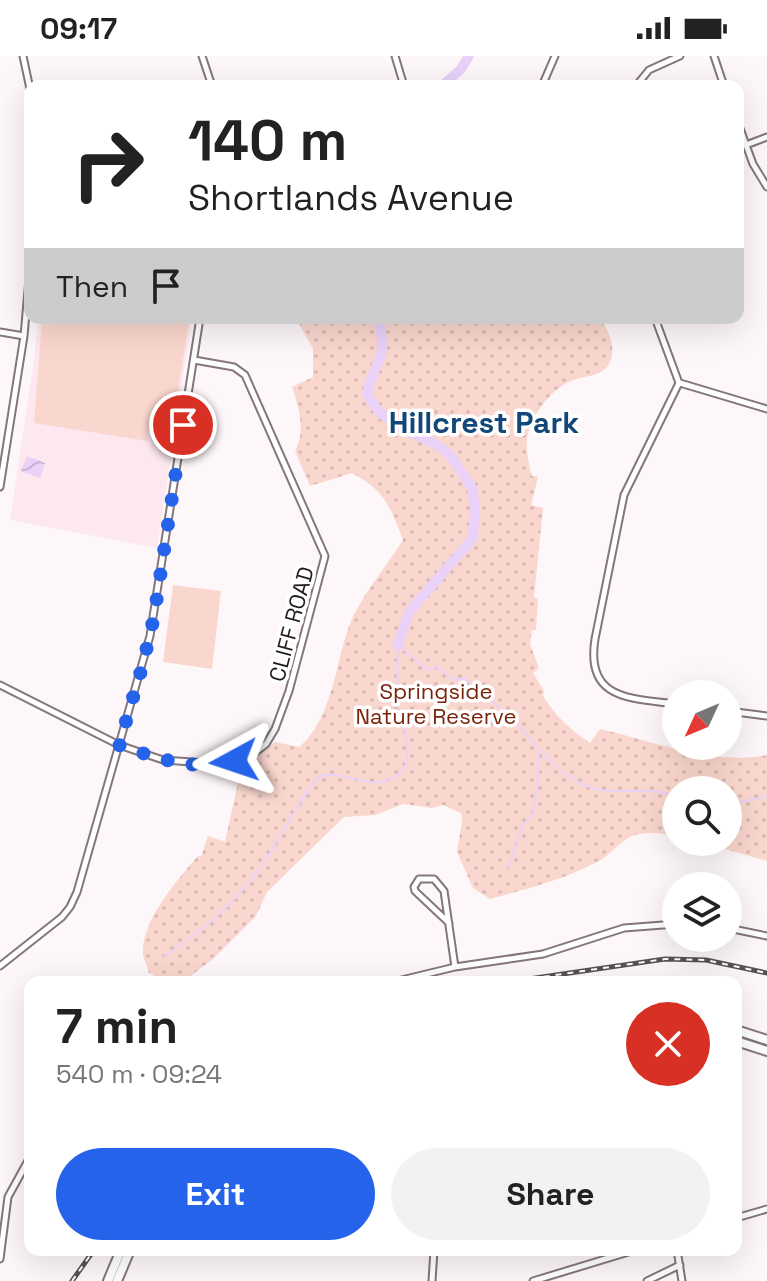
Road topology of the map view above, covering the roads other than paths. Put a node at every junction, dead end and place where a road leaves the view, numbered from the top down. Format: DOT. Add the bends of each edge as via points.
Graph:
graph roads {
  1 [pos="23,56"];
  2 [pos="202,56"];
  3 [pos="395,56"];
  4 [pos="555,56"];
  5 [pos="680,56"];
  6 [pos="714,56"];
  7 [pos="28,80"];
  8 [pos="210,80"];
  9 [pos="402,80"];
  10 [pos="545,80"];
  11 [pos="641,80"];
  12 [pos="722,80"];
  13 [pos="767,137"];
  14 [pos="744,140"];
  15 [pos="746,145"];
  16 [pos="767,187"];
  17 [pos="25,324"];
  18 [pos="199,324"];
  19 [pos="657,324"];
  20 [pos="0,332"];
  21 [pos="24,336"];
  22 [pos="194,360"];
  23 [pos="679,383"];
  24 [pos="767,409"];
  25 [pos="0,487"];
  26 [pos="0,685"];
  27 [pos="662,702"];
  28 [pos="742,713"];
  29 [pos="767,716"];
  30 [pos="119,745"];
  31 [pos="449,923"];
  32 [pos="662,925"];
  33 [pos="742,931"];
  34 [pos="767,936"];
  35 [pos="0,966"];
  36 [pos="455,967"];
  37 [pos="418,976"];
  38 [pos="742,1032"];
  39 [pos="767,1040"];
  40 [pos="742,1043"];
  41 [pos="767,1051"];
  42 [pos="24,1168"];
  43 [pos="767,1209"];
  44 [pos="742,1216"];
  45 [pos="118,1256"];
  46 [pos="127,1256"];
  47 [pos="434,1256"];
  48 [pos="617,1256"];
  49 [pos="678,1256"];
  50 [pos="0,1259"];
  51 [pos="680,1265"];
  52 [pos="546,1279"];
  53 [pos="108,1281"];
  54 [pos="117,1281"];
  55 [pos="432,1281"];
  56 [pos="533,1281"];
  57 [pos="647,1281"];
  58 [pos="682,1281"];
  1 -- 7 [label="street"];
  2 -- 8 [label="street"];
  3 -- 9 [label="street"];
  4 -- 10 [label="street"];
  5 -- 11 [label="street" via="649,70"];
  6 -- 12 [label="street"];
  13 -- 15 [label="street"];
  14 -- 15 [label="street"];
  15 -- 16 [label="street"];
  17 -- 21 [label="street"];
  18 -- 22 [label="street"];
  19 -- 23 [label="street"];
  20 -- 21 [label="street"];
  21 -- 25 [label="street"];
  22 -- 30 [label="street" via="152,627"];
  22 -- 30 [label="street, CLIFF ROAD" via="234,367 245,375 325,561 286,701 263,748 207,765 163,760"];
  23 -- 24 [label="street"];
  23 -- 27 [label="street" via="624,495 593,660 602,681 618,696"];
  26 -- 30 [label="street"];
  28 -- 29 [label="street"];
  30 -- 35 [label="street" via="73,903"];
  31 -- 31 [label="street" via="415,891 419,879 434,879 442,887"];
  31 -- 36 [label="street"];
  32 -- 36 [label="street" via="624,928 543,954"];
  33 -- 34 [label="street"];
  36 -- 37 [label="street"];
  38 -- 39 [label="main road"];
  40 -- 41 [label="main road"];
  42 -- 50 [label="street" via="8,1197"];
  43 -- 44 [label="street"];
  45 -- 53 [label="main road"];
  46 -- 54 [label="main road"];
  47 -- 55 [label="street"];
  48 -- 52 [label="street"];
  49 -- 51 [label="street"];
  51 -- 57 [label="street"];
  51 -- 58 [label="street"];
  52 -- 56 [label="street"];
}
